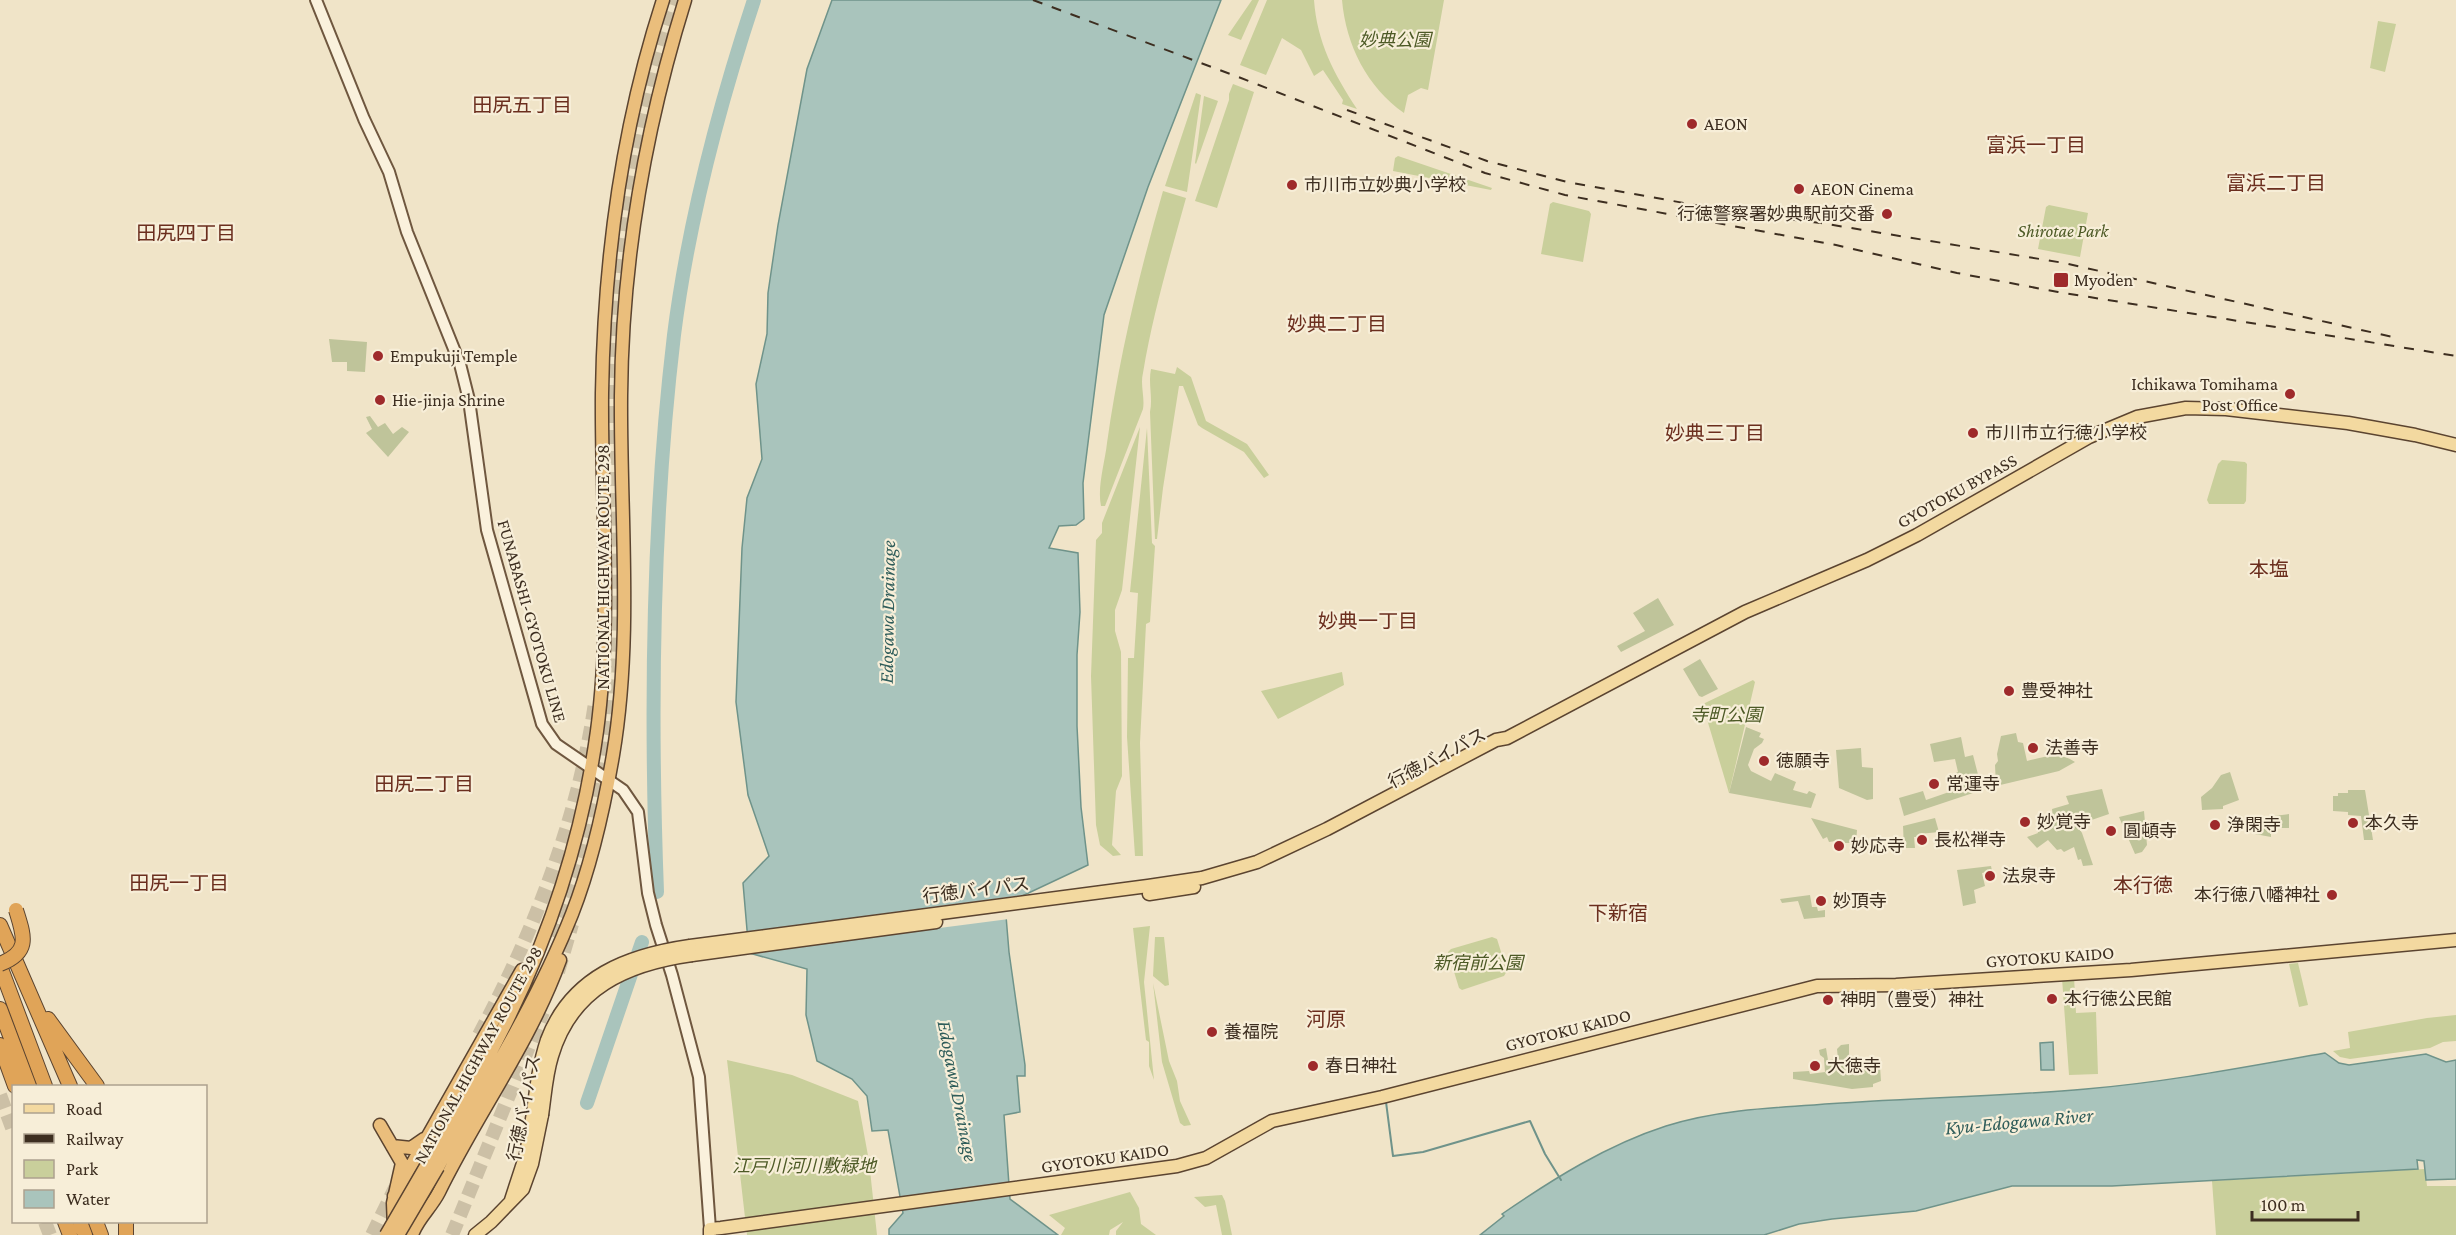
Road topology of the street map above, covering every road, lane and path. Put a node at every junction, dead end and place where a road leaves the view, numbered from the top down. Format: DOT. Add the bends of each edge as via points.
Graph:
graph roads {
  1 [pos="316,0"];
  2 [pos="663,0"];
  3 [pos="685,0"];
  4 [pos="2456,445"];
  5 [pos="1505,739"];
  6 [pos="591,768"];
  7 [pos="609,780"];
  8 [pos="565,873"];
  9 [pos="16,910"];
  10 [pos="573,910"];
  11 [pos="0,925"];
  12 [pos="2456,940"];
  13 [pos="0,965"];
  14 [pos="29,989"];
  15 [pos="0,1009"];
  16 [pos="0,1045"];
  17 [pos="4,1063"];
  18 [pos="15,1085"];
  19 [pos="29,1085"];
  20 [pos="45,1085"];
  21 [pos="70,1085"];
  22 [pos="96,1085"];
  23 [pos="380,1125"];
  24 [pos="429,1134"];
  25 [pos="392,1146"];
  26 [pos="414,1160"];
  27 [pos="433,1164"];
  28 [pos="440,1190"];
  29 [pos="394,1196"];
  30 [pos="710,1232"];
  31 [pos="386,1235"];
  32 [pos="397,1235"];
  33 [pos="412,1235"];
  34 [pos="475,1235"];
  1 -- 6 [label="main road, FUNABASHI-GYOTOKU LINE" via="389,172 460,364 469,400 487,530 542,724 556,744"];
  2 -- 6 [label="highway, NATIONAL HIGHWAY ROUTE 298" via="631,123 607,288 602,397 604,638"];
  3 -- 7 [label="highway, NATIONAL HIGHWAY ROUTE 298" via="645,150 625,298 621,395 624,629 620,701"];
  4 -- 5 [label="main road, GYOTOKU BYPASS" via="2348,423 2226,409 2186,408 2137,417 2094,434 1917,535 1745,612"];
  5 -- 34 [label="main road, 行徳バイパス, bridge" via="1495,749 1345,823 1257,862 1202,878 681,947 629,959 585,987 558,1019 543,1056 537,1114 511,1200"];
  6 -- 7 [label="main road, FUNABASHI-GYOTOKU LINE"];
  6 -- 8 [label="highway, NATIONAL HIGHWAY ROUTE 298"];
  7 -- 10 [label="highway, NATIONAL HIGHWAY ROUTE 298"];
  7 -- 30 [label="main road, FUNABASHI-GYOTOKU LINE" via="630,798 641,821 648,893 699,1077"];
  8 -- 24 [label="highway" via="507,998"];
  8 -- 27 [label="highway, NATIONAL HIGHWAY ROUTE 298" via="515,1003"];
  9 -- 13 [label="highway, bridge" via="23,933 22,947 16,956"];
  10 -- 27 [label="highway, NATIONAL HIGHWAY ROUTE 298" via="529,1008"];
  10 -- 28 [label="highway" via="565,946 544,999"];
  11 -- 14 [label="highway"];
  12 -- 30 [label="main road, GYOTOKU KAIDO" via="2131,970 1896,986 1817,986 1272,1121 1206,1158 1161,1169"];
  13 -- 20 [label="highway"];
  14 -- 21 [label="highway"];
  14 -- 22 [label="highway"];
  15 -- 19 [label="highway"];
  16 -- 17 [label="highway"];
  17 -- 18 [label="highway"];
  23 -- 25 [label="highway"];
  24 -- 25 [label="highway" via="411,1149"];
  24 -- 26 [label="highway"];
  25 -- 26 [label="highway"];
  25 -- 29 [label="highway" via="402,1167"];
  26 -- 28 [label="highway" via="438,1175"];
  26 -- 29 [label="highway"];
  27 -- 31 [label="highway, NATIONAL HIGHWAY ROUTE 298, bridge"];
  27 -- 32 [label="highway, NATIONAL HIGHWAY ROUTE 298, bridge"];
  28 -- 33 [label="highway"];
  29 -- 32 [label="highway"];
}
